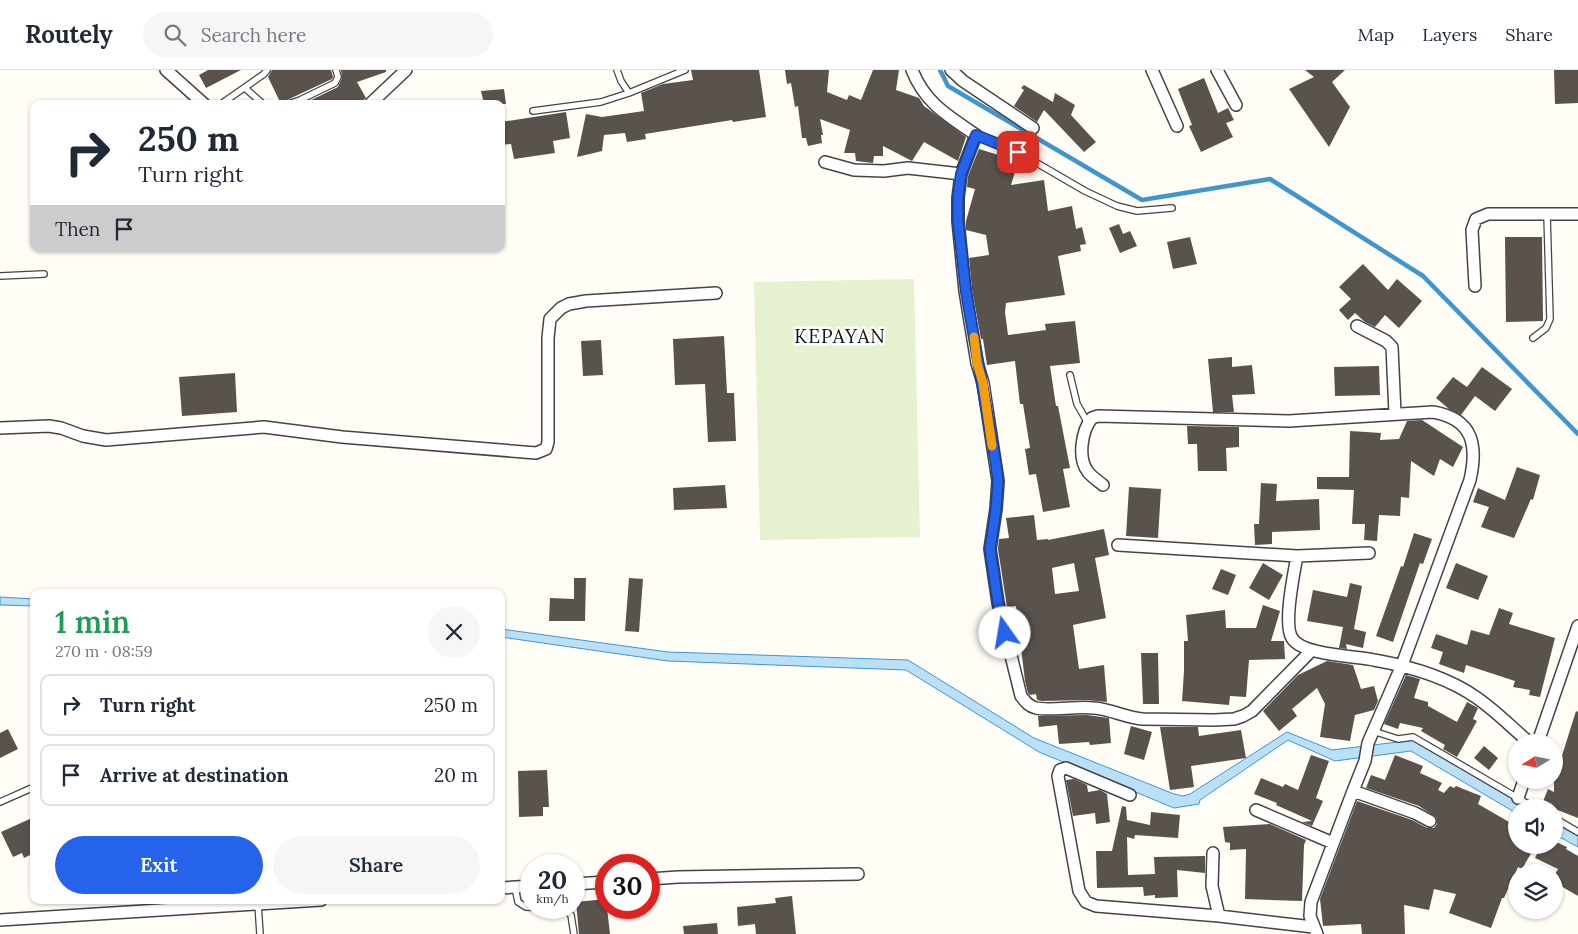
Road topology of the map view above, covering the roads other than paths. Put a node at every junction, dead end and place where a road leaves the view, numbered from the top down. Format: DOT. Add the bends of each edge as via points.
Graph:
graph roads {
  1 [pos="166,70"];
  2 [pos="267,70"];
  3 [pos="336,70"];
  4 [pos="406,70"];
  5 [pos="617,70"];
  6 [pos="685,70"];
  7 [pos="912,70"];
  8 [pos="951,70"];
  9 [pos="1152,70"];
  10 [pos="1217,70"];
  11 [pos="245,88"];
  12 [pos="629,93"];
  13 [pos="200,100"];
  14 [pos="227,100"];
  15 [pos="258,100"];
  16 [pos="300,100"];
  17 [pos="374,100"];
  18 [pos="1236,105"];
  19 [pos="533,111"];
  20 [pos="1177,126"];
  21 [pos="1033,128"];
  22 [pos="976,135"];
  23 [pos="825,162"];
  24 [pos="961,174"];
  25 [pos="1172,208"];
  26 [pos="1547,214"];
  27 [pos="1578,214"];
  28 [pos="44,274"];
  29 [pos="0,276"];
  30 [pos="1475,286"];
  31 [pos="716,294"];
  32 [pos="1357,326"];
  33 [pos="1533,338"];
  34 [pos="1070,375"];
  35 [pos="1395,414"];
  36 [pos="1088,423"];
  37 [pos="0,428"];
  38 [pos="1103,485"];
  39 [pos="1118,545"];
  40 [pos="1369,553"];
  41 [pos="1297,556"];
  42 [pos="1578,626"];
  43 [pos="1311,651"];
  44 [pos="1402,665"];
  45 [pos="1373,731"];
  46 [pos="1520,734"];
  47 [pos="1541,734"];
  48 [pos="30,789"];
  49 [pos="1521,789"];
  50 [pos="1352,791"];
  51 [pos="1130,794"];
  52 [pos="1518,798"];
  53 [pos="0,802"];
  54 [pos="1256,810"];
  55 [pos="1430,821"];
  56 [pos="1563,823"];
  57 [pos="1578,832"];
  58 [pos="1333,844"];
  59 [pos="1213,853"];
  60 [pos="858,874"];
  61 [pos="660,878"];
  62 [pos="515,887"];
  63 [pos="520,887"];
  64 [pos="505,888"];
  65 [pos="258,904"];
  66 [pos="1219,916"];
  67 [pos="0,920"];
  68 [pos="1315,930"];
  69 [pos="260,934"];
  70 [pos="574,934"];
  1 -- 13 [label="street"];
  2 -- 11 [label="lane"];
  3 -- 16 [label="lane" via="338,77 335,83"];
  4 -- 17 [label="street"];
  5 -- 12 [label="lane"];
  6 -- 12 [label="lane"];
  7 -- 22 [label="street" via="928,98"];
  8 -- 21 [label="street" via="963,82"];
  9 -- 20 [label="street"];
  10 -- 18 [label="street"];
  11 -- 14 [label="lane"];
  11 -- 15 [label="lane"];
  12 -- 19 [label="lane" via="601,102"];
  22 -- 24 [label="street"];
  22 -- 25 [label="lane" via="1018,152 1117,206 1137,211"];
  23 -- 24 [label="street" via="854,170 908,168"];
  24 -- 43 [label="street" via="958,221 966,292 998,481 990,549 998,603 1021,696 1028,705 1037,708 1107,709 1138,719 1234,719 1252,711"];
  26 -- 27 [label="street"];
  26 -- 30 [label="street" via="1488,214 1476,219 1472,230"];
  26 -- 33 [label="lane" via="1550,319 1546,328"];
  28 -- 29 [label="lane"];
  31 -- 37 [label="street" via="586,301 569,304 554,313 548,338 548,442 546,449 536,453 264,427 106,440 49,426"];
  32 -- 35 [label="street" via="1392,347"];
  34 -- 36 [label="lane" via="1077,404"];
  35 -- 36 [label="street" via="1289,421 1098,416"];
  35 -- 44 [label="street" via="1433,412 1457,420 1466,428 1472,441 1474,458 1470,480"];
  36 -- 38 [label="street" via="1083,464"];
  39 -- 41 [label="street"];
  40 -- 41 [label="street"];
  41 -- 43 [label="street" via="1289,629 1296,644"];
  42 -- 47 [label="street"];
  43 -- 44 [label="street"];
  44 -- 45 [label="street"];
  44 -- 46 [label="street" via="1477,697"];
  45 -- 50 [label="street"];
  45 -- 52 [label="lane" via="1398,739 1413,737"];
  48 -- 53 [label="lane"];
  49 -- 52 [label="street"];
  50 -- 55 [label="street"];
  50 -- 58 [label="street"];
  51 -- 66 [label="street" via="1066,768 1060,770 1058,776 1078,891 1086,902 1096,906"];
  54 -- 58 [label="street"];
  56 -- 57 [label="lane"];
  58 -- 68 [label="street" via="1311,902 1310,916"];
  59 -- 66 [label="street" via="1212,886"];
  60 -- 61 [label="street"];
  62 -- 63 [label="street"];
  62 -- 64 [label="street"];
  62 -- 70 [label="lane" via="518,902 526,908 565,909 571,915"];
  65 -- 67 [label="street"];
  65 -- 69 [label="lane"];
  66 -- 68 [label="street"];
}
